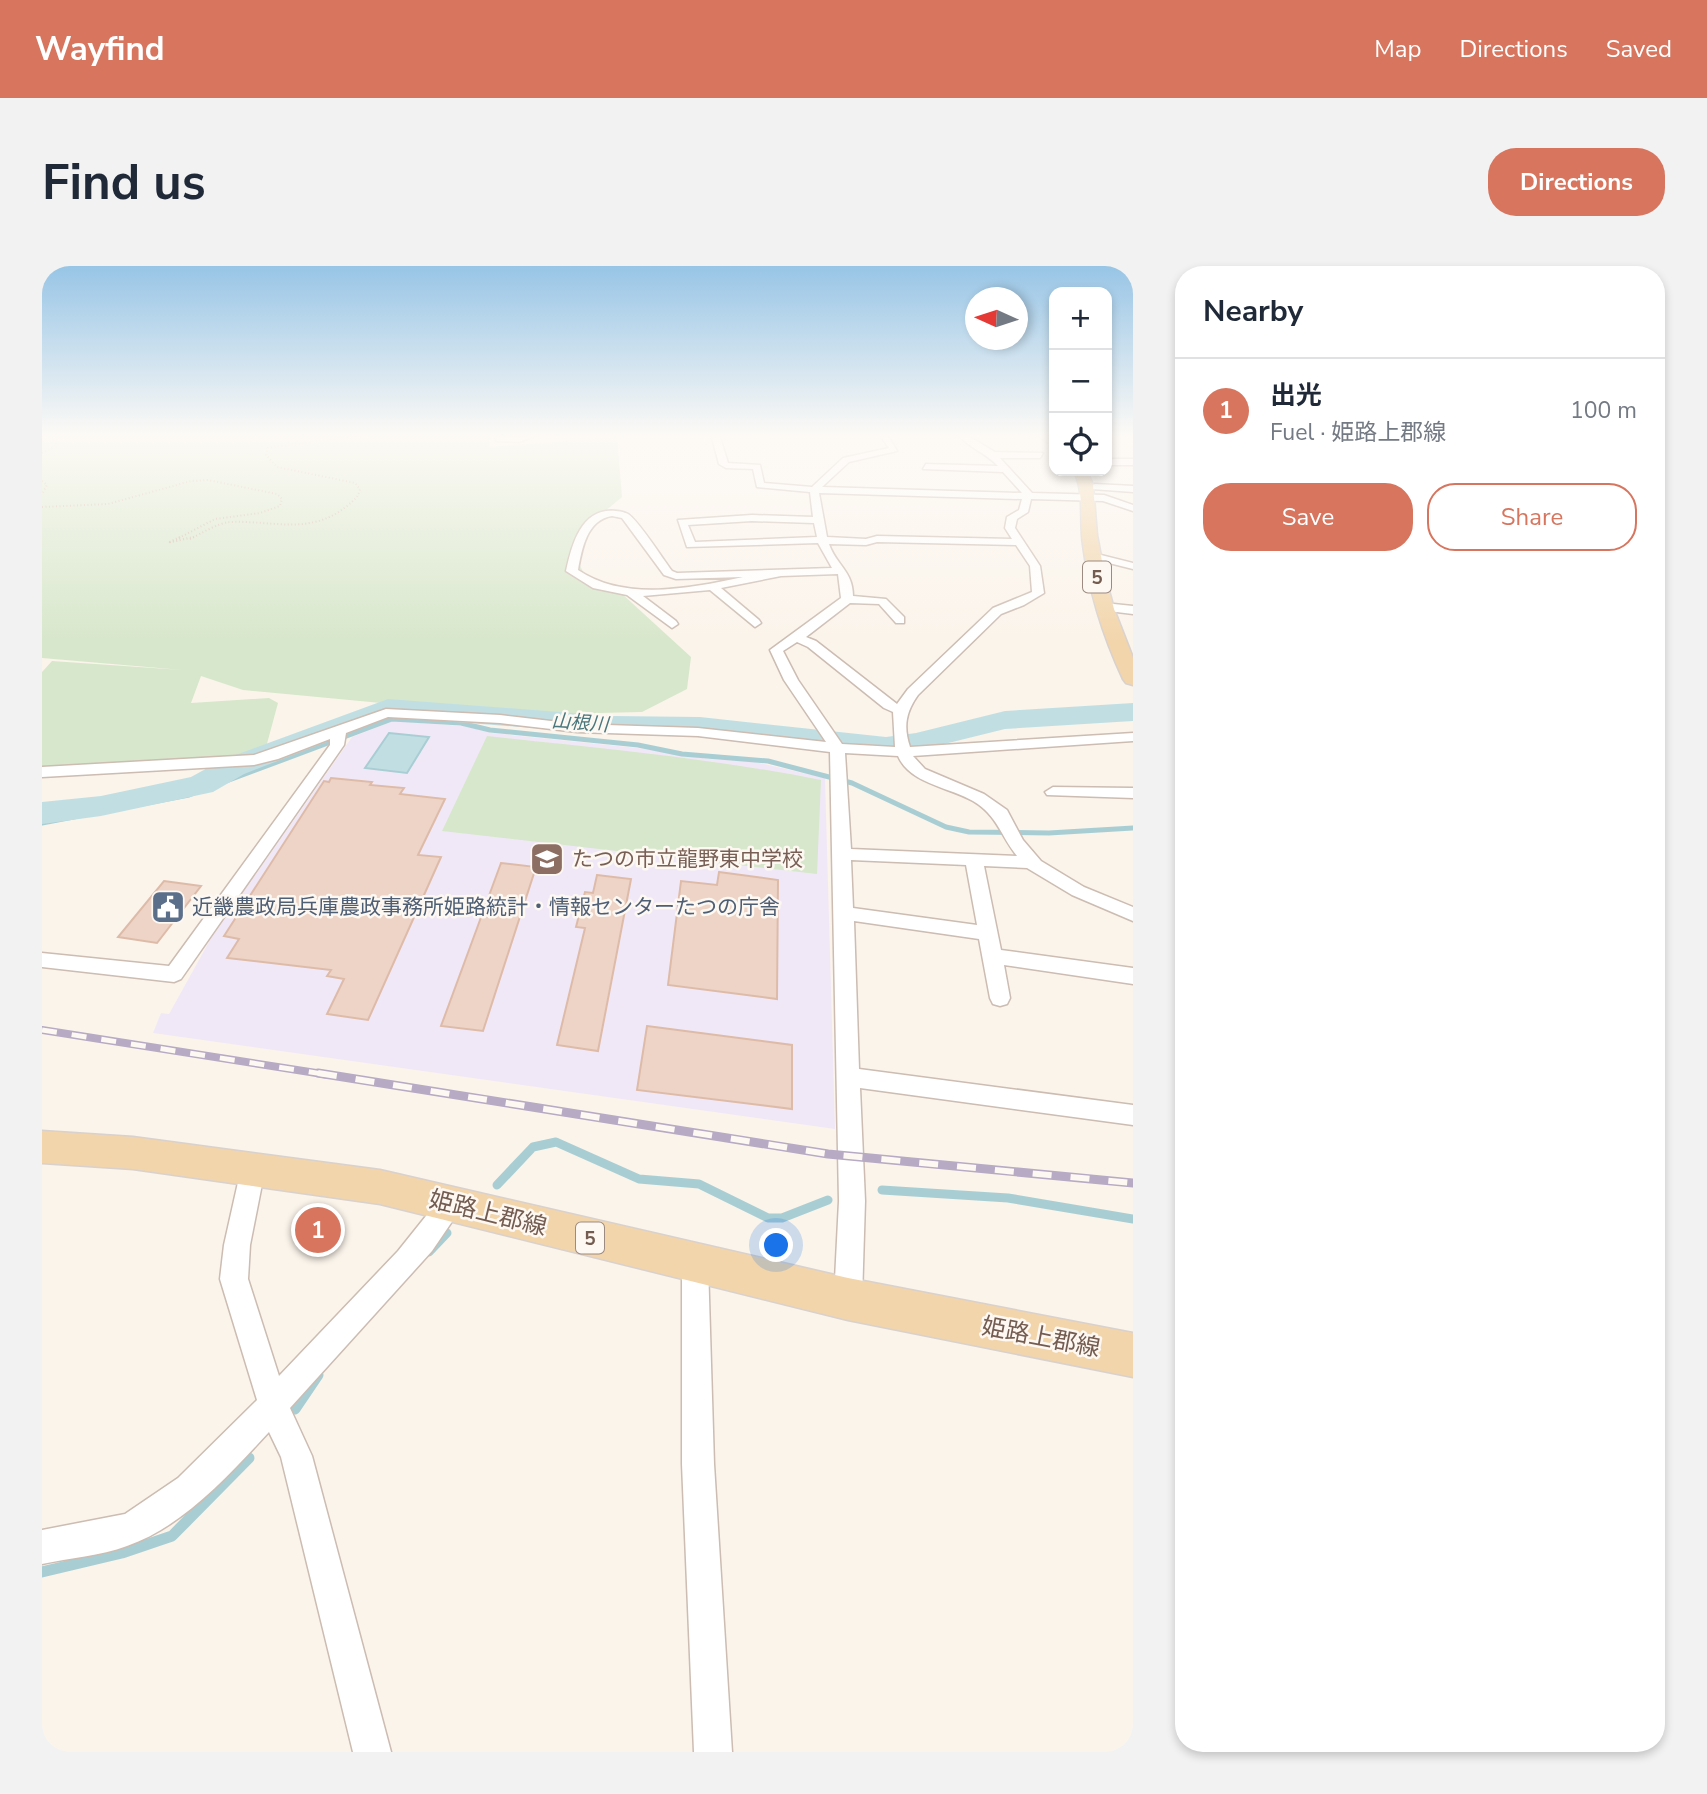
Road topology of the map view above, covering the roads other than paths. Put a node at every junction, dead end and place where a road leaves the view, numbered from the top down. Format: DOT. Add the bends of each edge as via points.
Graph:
graph roads {
  1 [pos="816,503"];
  2 [pos="1026,503"];
  3 [pos="1086,503"];
  4 [pos="819,520"];
  5 [pos="824,540"];
  6 [pos="1018,542"];
  7 [pos="1093,556"];
  8 [pos="1133,566"];
  9 [pos="844,571"];
  10 [pos="777,574"];
  11 [pos="712,586"];
  12 [pos="629,592"];
  13 [pos="847,599"];
  14 [pos="1104,607"];
  15 [pos="1133,610"];
  16 [pos="900,620"];
  17 [pos="755,623"];
  18 [pos="672,624"];
  19 [pos="796,637"];
  20 [pos="1128,659"];
  21 [pos="1133,679"];
  22 [pos="900,710"];
  23 [pos="1133,737"];
  24 [pos="338,738"];
  25 [pos="832,741"];
  26 [pos="903,746"];
  27 [pos="42,772"];
  28 [pos="1053,792"];
  29 [pos="1133,793"];
  30 [pos="842,854"];
  31 [pos="974,859"];
  32 [pos="1031,862"];
  33 [pos="844,913"];
  34 [pos="1133,914"];
  35 [pos="988,933"];
  36 [pos="992,956"];
  37 [pos="42,960"];
  38 [pos="1133,976"];
  39 [pos="1000,999"];
  40 [pos="847,1077"];
  41 [pos="1133,1115"];
  42 [pos="42,1147"];
  43 [pos="253,1169"];
  44 [pos="451,1203"];
  45 [pos="695,1264"];
  46 [pos="848,1299"];
  47 [pos="1133,1355"];
  48 [pos="274,1407"];
  49 [pos="42,1547"];
  50 [pos="372,1752"];
  51 [pos="713,1752"];
  1 -- 4 [label="street"];
  2 -- 6 [label="street" via="1023,512 1012,517 1010,528"];
  3 -- 7 [label="main road, 5"];
  4 -- 5 [label="street"];
  4 -- 5 [label="street" via="682,522 691,545"];
  5 -- 6 [label="street"];
  5 -- 9 [label="street" via="827,553"];
  6 -- 22 [label="street" via="1035,566 1038,593 997,611"];
  7 -- 8 [label="street"];
  7 -- 14 [label="main road, 5"];
  9 -- 10 [label="street"];
  9 -- 13 [label="street"];
  10 -- 11 [label="street"];
  10 -- 12 [label="street" via="676,576 668,573 625,516 596,516 576,548 572,571 597,587"];
  11 -- 12 [label="street"];
  11 -- 17 [label="street"];
  12 -- 18 [label="street"];
  13 -- 16 [label="street" via="881,601"];
  13 -- 19 [label="street"];
  14 -- 15 [label="street"];
  14 -- 20 [label="main road, 5"];
  19 -- 22 [label="street"];
  19 -- 25 [label="street" via="776,650 778,659"];
  20 -- 21 [label="main road, 5"];
  22 -- 26 [label="street"];
  23 -- 26 [label="street"];
  24 -- 25 [label="street" via="386,713 399,713"];
  24 -- 27 [label="street" via="254,760"];
  24 -- 37 [label="street" via="174,974"];
  25 -- 26 [label="street"];
  25 -- 30 [label="street"];
  26 -- 32 [label="street" via="907,760 919,772 978,797 1001,814"];
  28 -- 29 [label="street"];
  30 -- 31 [label="street"];
  30 -- 33 [label="street"];
  31 -- 32 [label="street"];
  31 -- 35 [label="street"];
  32 -- 34 [label="street" via="1078,891"];
  33 -- 35 [label="street"];
  33 -- 40 [label="street"];
  35 -- 36 [label="street"];
  36 -- 38 [label="street"];
  36 -- 39 [label="street"];
  40 -- 41 [label="street"];
  40 -- 46 [label="street" via="852,1201"];
  42 -- 43 [label="main road, 姫路上郡線 / 5"];
  43 -- 44 [label="main road, 姫路上郡線 / 5" via="380,1187"];
  43 -- 48 [label="street" via="234,1279"];
  44 -- 45 [label="main road, 姫路上郡線 / 5"];
  44 -- 48 [label="street" via="435,1230"];
  45 -- 46 [label="main road, 姫路上郡線 / 5"];
  45 -- 51 [label="street" via="698,1464"];
  46 -- 47 [label="main road, 姫路上郡線 / 5"];
  48 -- 49 [label="street" via="183,1497 152,1516 132,1528"];
  48 -- 50 [label="street" via="296,1456"];
}
